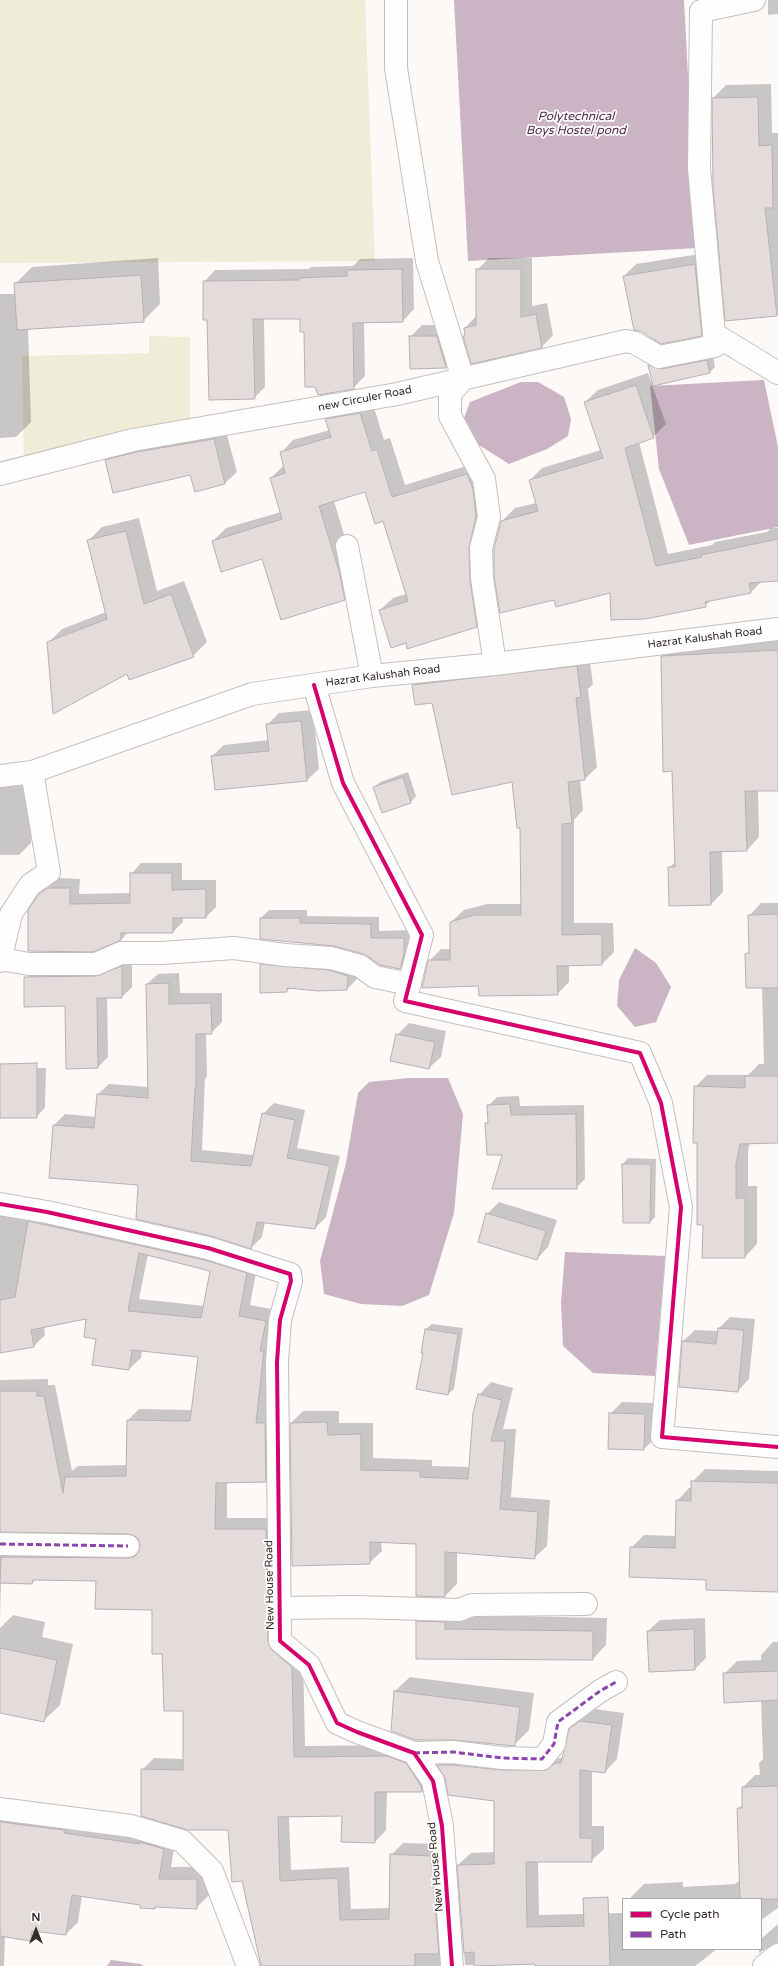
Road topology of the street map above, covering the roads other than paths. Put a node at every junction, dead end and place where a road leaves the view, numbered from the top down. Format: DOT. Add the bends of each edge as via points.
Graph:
graph roads {
  1 [pos="396,0"];
  2 [pos="754,0"];
  3 [pos="714,334"];
  4 [pos="778,373"];
  5 [pos="463,379"];
  6 [pos="0,474"];
  7 [pos="347,546"];
  8 [pos="778,629"];
  9 [pos="494,664"];
  10 [pos="372,676"];
  11 [pos="314,685"];
  12 [pos="32,772"];
  13 [pos="0,776"];
  14 [pos="0,960"];
  15 [pos="410,984"];
  16 [pos="0,1204"];
  17 [pos="778,1447"];
  18 [pos="0,1544"];
  19 [pos="128,1546"];
  20 [pos="586,1604"];
  21 [pos="280,1608"];
  22 [pos="616,1682"];
  23 [pos="414,1753"];
  24 [pos="0,1809"];
  25 [pos="778,1955"];
  26 [pos="248,1966"];
  27 [pos="452,1966"];
  28 [pos="764,1966"];
  1 -- 5 [label="street" via="396,68 427,260"];
  2 -- 3 [label="street" via="701,10 699,168"];
  3 -- 4 [label="street"];
  3 -- 5 [label="street, new Circuler Road" via="715,346 658,357 635,343 626,341"];
  5 -- 6 [label="street, new Circuler Road" via="397,394 133,440"];
  5 -- 9 [label="street" via="450,394 450,416 484,479 489,517 481,548 482,578"];
  7 -- 10 [label="street"];
  8 -- 9 [label="street, Hazrat Kalushah Road"];
  9 -- 10 [label="street, Hazrat Kalushah Road"];
  10 -- 11 [label="street, Hazrat Kalushah Road"];
  11 -- 12 [label="street, Hazrat Kalushah Road" via="252,694"];
  11 -- 15 [label="street" via="343,783 422,935"];
  12 -- 13 [label="street, Hazrat Kalushah Road"];
  12 -- 14 [label="street" via="49,872 30,885 11,914"];
  14 -- 15 [label="street" via="29,964 96,964 121,953 234,948 331,958 360,966 376,977"];
  15 -- 17 [label="street" via="405,1001 640,1053 661,1103 681,1207 662,1438"];
  16 -- 21 [label="street, New House Road" via="208,1248 288,1272 291,1277 280,1320 277,1362"];
  18 -- 19 [label="street"];
  20 -- 21 [label="street" via="472,1605 459,1610"];
  21 -- 23 [label="street, New House Road" via="280,1641 309,1665 337,1723"];
  22 -- 23 [label="street" via="558,1722 554,1744 542,1759 502,1758 453,1752"];
  23 -- 27 [label="street, New House Road" via="433,1782 442,1826"];
  24 -- 26 [label="street" via="131,1826 182,1841 212,1871"];
  25 -- 28 [label="street"];
}
